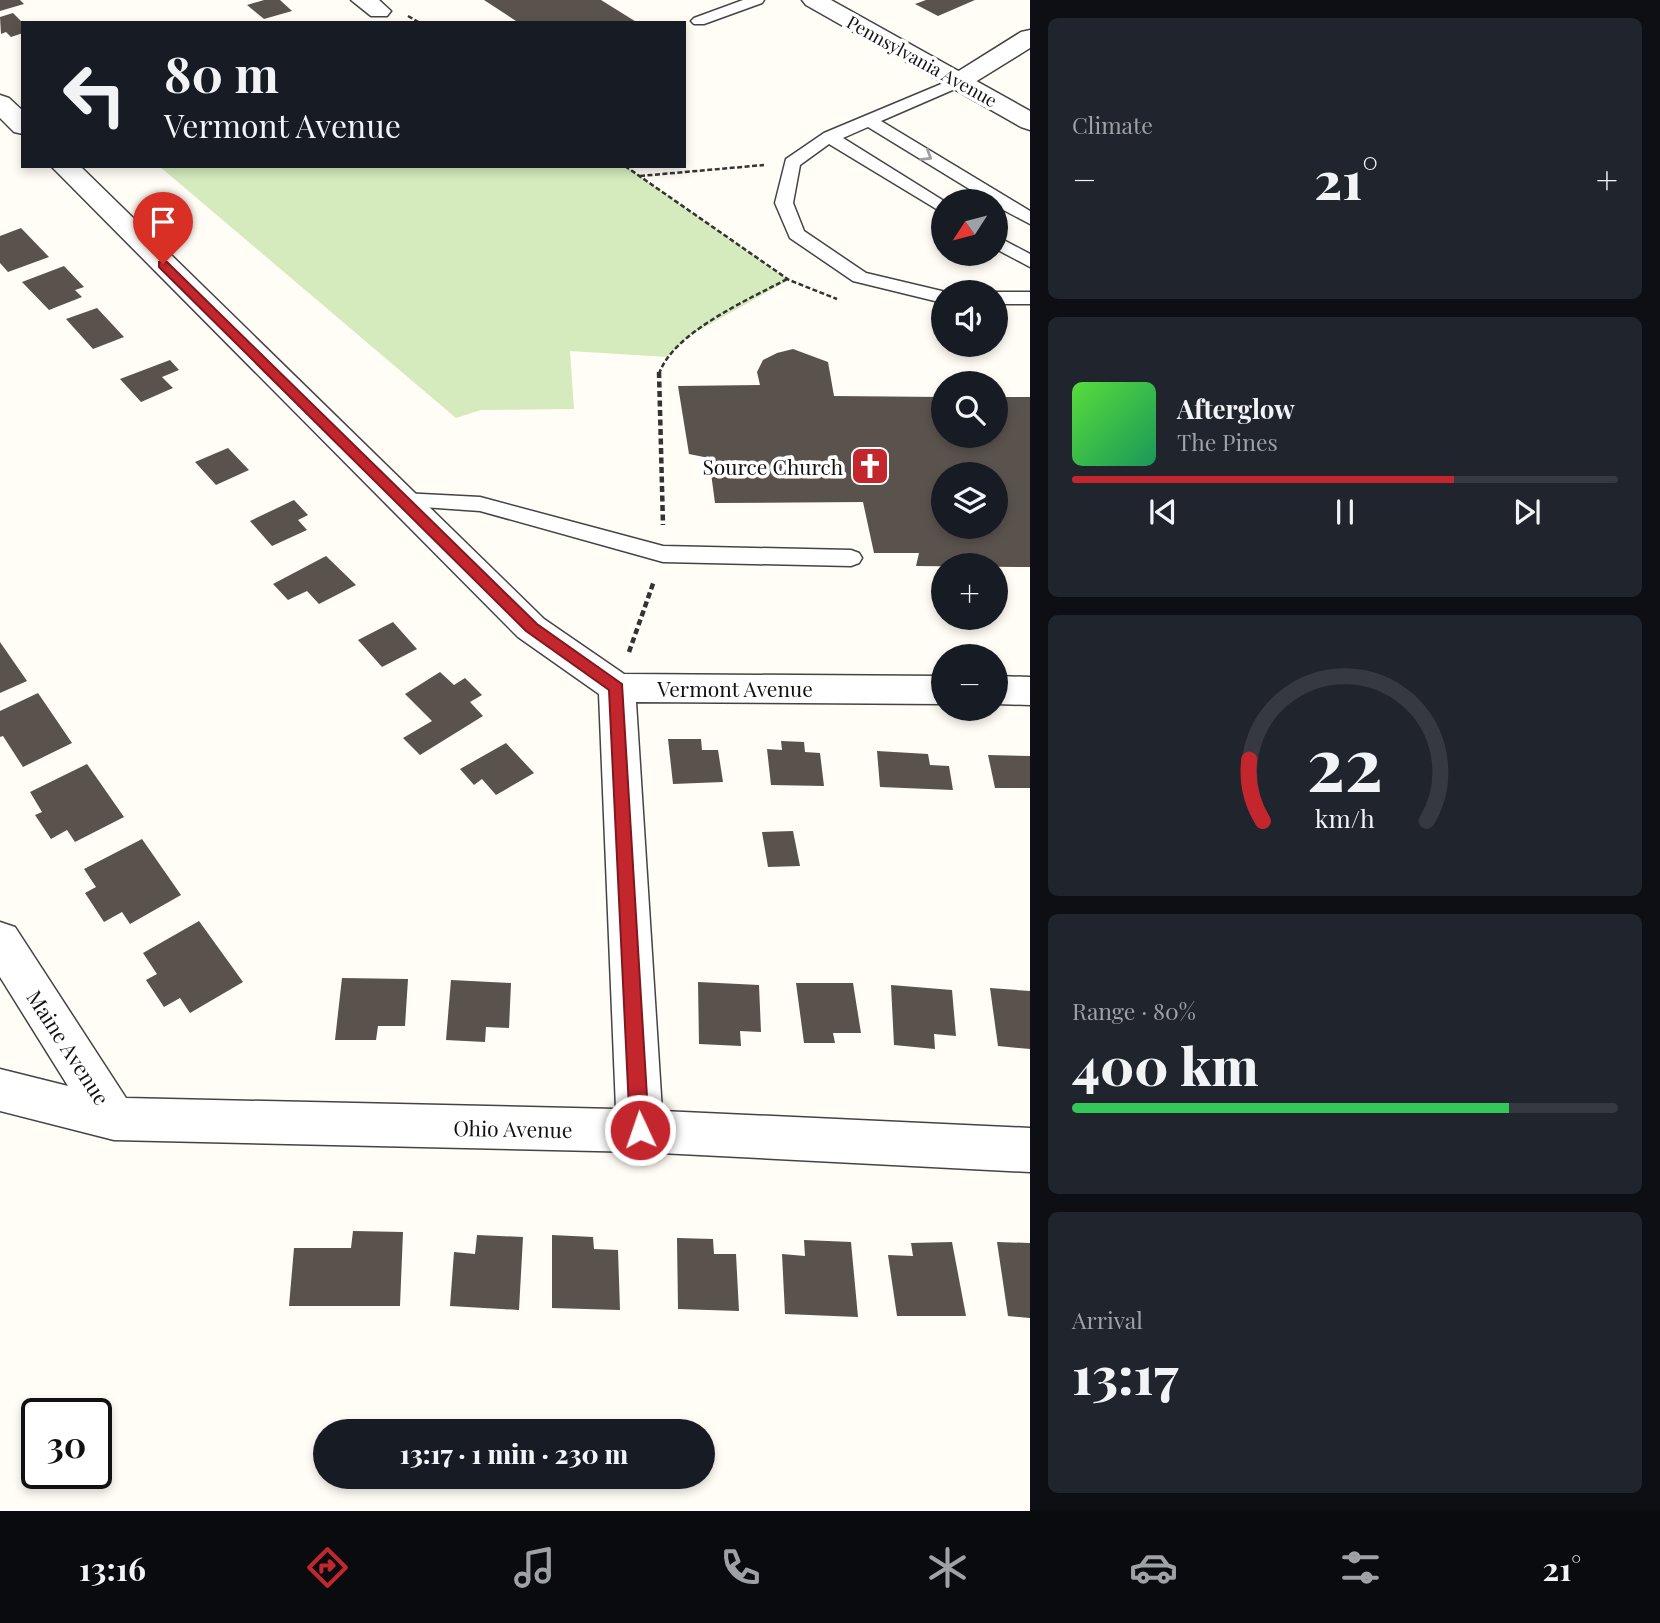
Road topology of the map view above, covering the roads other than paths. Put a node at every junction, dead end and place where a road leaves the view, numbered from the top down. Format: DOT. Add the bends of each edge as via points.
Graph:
graph roads {
  1 [pos="757,0"];
  2 [pos="814,0"];
  3 [pos="699,21"];
  4 [pos="1029,38"];
  5 [pos="958,82"];
  6 [pos="0,103"];
  7 [pos="869,121"];
  8 [pos="1030,122"];
  9 [pos="21,123"];
  10 [pos="830,137"];
  11 [pos="66,168"];
  12 [pos="931,200"];
  13 [pos="1030,219"];
  14 [pos="1008,248"];
  15 [pos="1030,262"];
  16 [pos="931,294"];
  17 [pos="1008,298"];
  18 [pos="1030,298"];
  19 [pos="402,500"];
  20 [pos="850,558"];
  21 [pos="617,688"];
  22 [pos="931,690"];
  23 [pos="1008,690"];
  24 [pos="1030,691"];
  25 [pos="0,940"];
  26 [pos="0,1090"];
  27 [pos="114,1119"];
  28 [pos="640,1130"];
  29 [pos="1030,1150"];
  1 -- 3 [label="lane"];
  2 -- 5 [label="street, Pennsylvania Avenue"];
  4 -- 5 [label="street"];
  5 -- 7 [label="lane"];
  5 -- 8 [label="street, Pennsylvania Avenue"];
  6 -- 9 [label="street"];
  7 -- 10 [label="lane"];
  7 -- 13 [label="lane, one-way"];
  10 -- 12 [label="lane"];
  10 -- 16 [label="lane" via="792,163 784,203 796,234 860,278"];
  11 -- 19 [label="street"];
  14 -- 15 [label="lane"];
  17 -- 18 [label="lane"];
  19 -- 20 [label="lane" via="480,504 663,554"];
  19 -- 21 [label="street" via="531,628"];
  21 -- 22 [label="street, Vermont Avenue"];
  21 -- 28 [label="street"];
  23 -- 24 [label="street"];
  25 -- 27 [label="street, Maine Avenue"];
  26 -- 27 [label="street, Ohio Avenue"];
  27 -- 28 [label="street, Ohio Avenue"];
  28 -- 29 [label="street, Ohio Avenue"];
}
